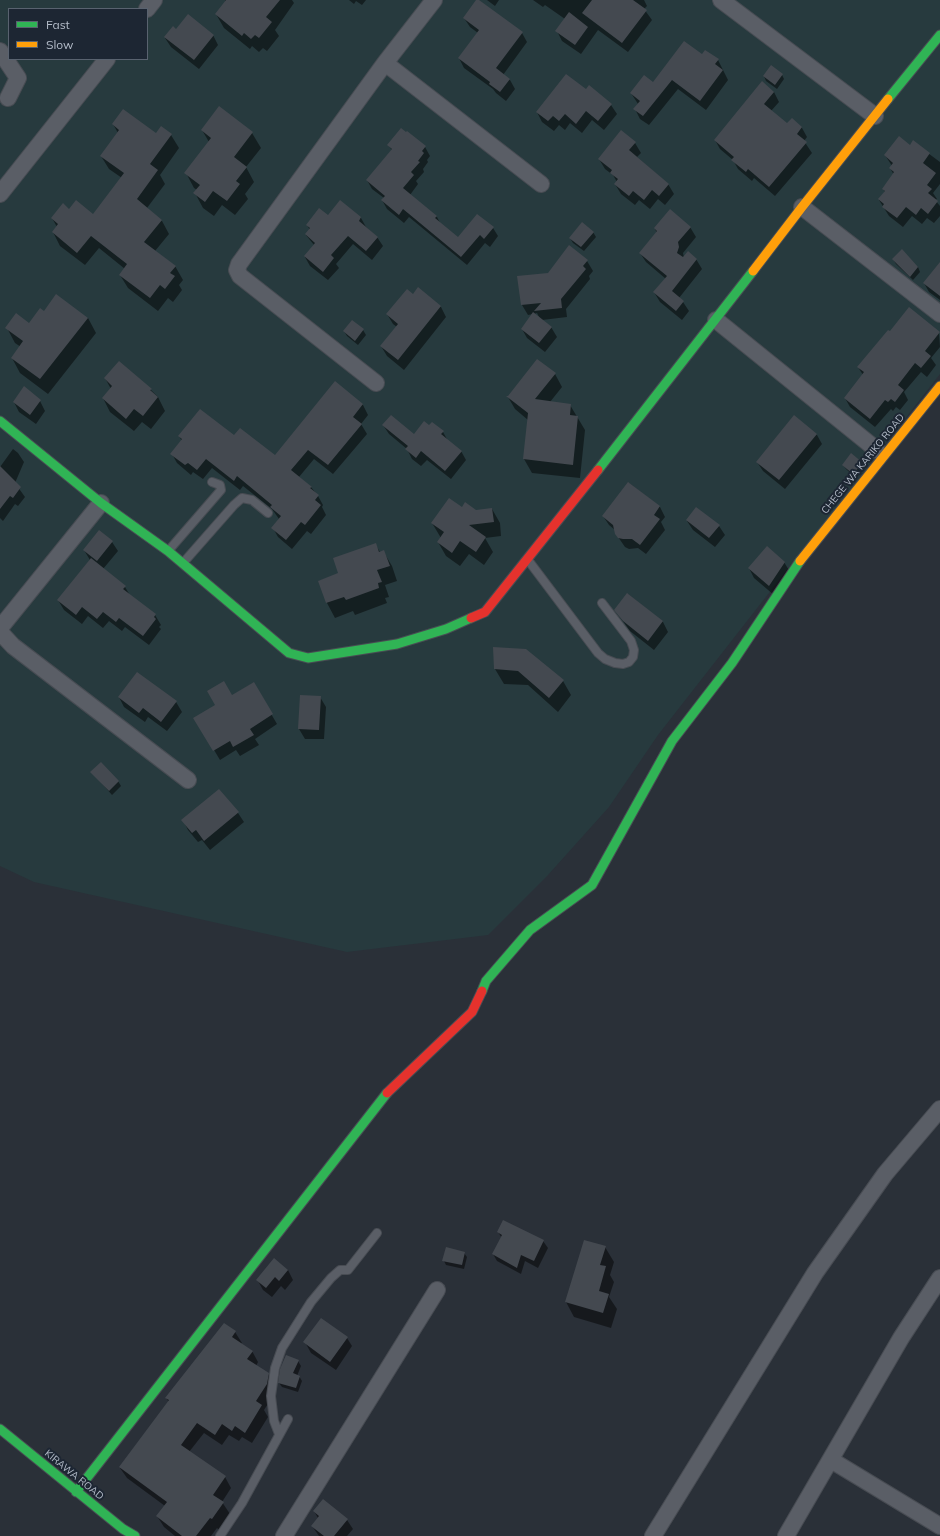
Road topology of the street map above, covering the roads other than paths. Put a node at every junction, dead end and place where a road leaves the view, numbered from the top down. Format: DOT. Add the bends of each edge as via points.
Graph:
graph roads {
  1 [pos="154,0"];
  2 [pos="434,0"];
  3 [pos="721,0"];
  4 [pos="148,8"];
  5 [pos="940,35"];
  6 [pos="0,51"];
  7 [pos="106,60"];
  8 [pos="385,63"];
  9 [pos="8,98"];
  10 [pos="875,116"];
  11 [pos="541,184"];
  12 [pos="0,194"];
  13 [pos="802,207"];
  14 [pos="940,314"];
  15 [pos="716,320"];
  16 [pos="376,383"];
  17 [pos="940,386"];
  18 [pos="0,421"];
  19 [pos="877,450"];
  20 [pos="212,482"];
  21 [pos="101,503"];
  22 [pos="268,513"];
  23 [pos="168,551"];
  24 [pos="528,558"];
  25 [pos="183,563"];
  26 [pos="602,603"];
  27 [pos="0,628"];
  28 [pos="0,632"];
  29 [pos="188,780"];
  30 [pos="940,1109"];
  31 [pos="377,1233"];
  32 [pos="940,1278"];
  33 [pos="437,1290"];
  34 [pos="288,1419"];
  35 [pos="0,1429"];
  36 [pos="279,1434"];
  37 [pos="830,1460"];
  38 [pos="76,1492"];
  39 [pos="940,1526"];
  40 [pos="136,1536"];
  41 [pos="220,1536"];
  42 [pos="284,1536"];
  43 [pos="653,1536"];
  44 [pos="786,1536"];
  1 -- 4 [label="street"];
  2 -- 8 [label="street"];
  3 -- 10 [label="street"];
  5 -- 10 [label="street"];
  6 -- 9 [label="street" via="18,78"];
  7 -- 12 [label="street"];
  8 -- 11 [label="street"];
  8 -- 16 [label="street" via="237,270 240,276"];
  10 -- 13 [label="street"];
  13 -- 14 [label="street"];
  13 -- 15 [label="street"];
  15 -- 19 [label="street"];
  15 -- 24 [label="street"];
  17 -- 38 [label="street, CHEGE WA KARIKO ROAD" via="804,556 732,664 672,741 592,885 530,930 486,981 472,1012 384,1096"];
  18 -- 21 [label="street"];
  20 -- 23 [label="lane" via="220,485 221,490"];
  21 -- 23 [label="street"];
  21 -- 27 [label="street"];
  22 -- 25 [label="lane" via="252,500 242,498"];
  23 -- 25 [label="street"];
  24 -- 25 [label="street" via="485,612 446,629 397,644 308,658 289,653"];
  24 -- 26 [label="lane" via="598,653 615,663 629,662 634,650 631,641"];
  28 -- 29 [label="street" via="13,646"];
  30 -- 43 [label="street" via="885,1174 815,1273"];
  31 -- 36 [label="lane" via="348,1270 340,1270 327,1282 282,1348 275,1368 271,1396 274,1421"];
  32 -- 37 [label="street" via="901,1338"];
  33 -- 42 [label="street"];
  34 -- 36 [label="lane"];
  35 -- 38 [label="street, KIRAWA ROAD"];
  36 -- 41 [label="lane" via="242,1503"];
  37 -- 39 [label="street"];
  37 -- 44 [label="street"];
  38 -- 40 [label="street, KIRAWA ROAD" via="123,1529"];
}
